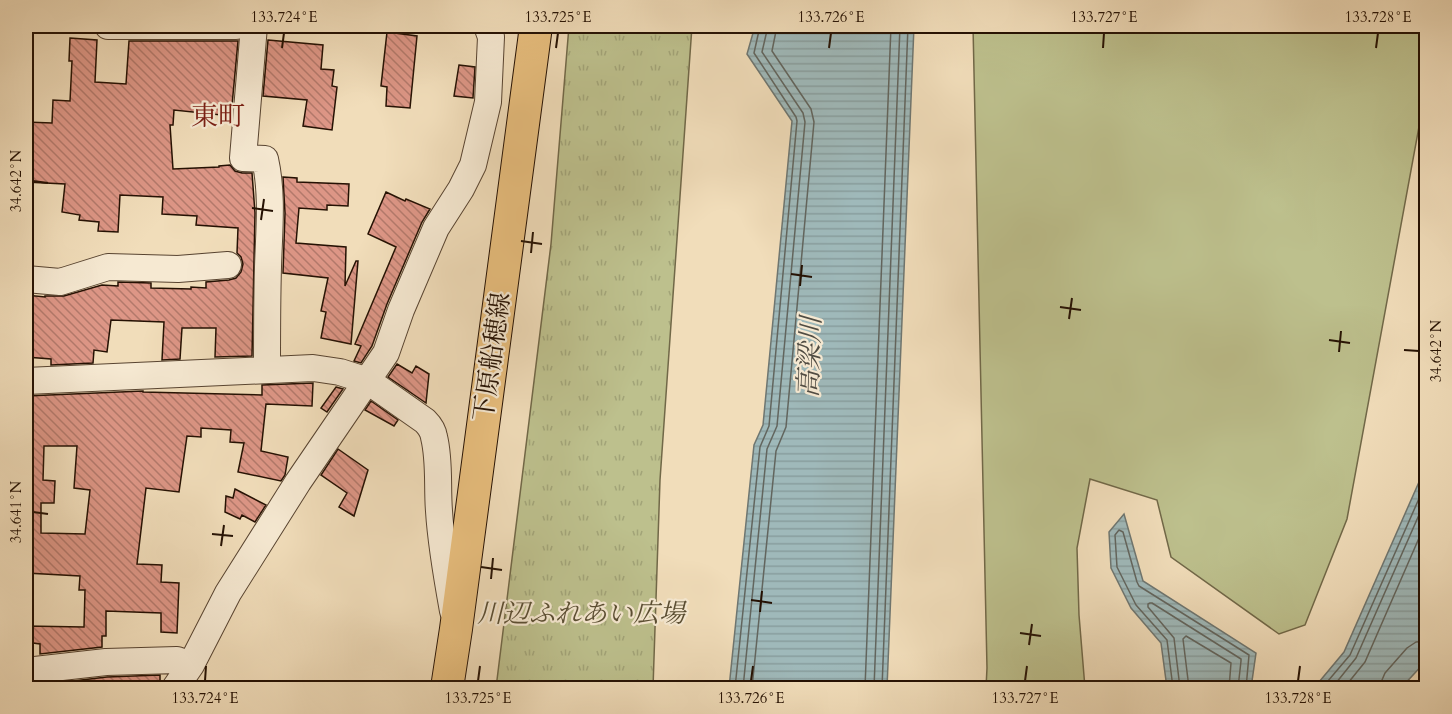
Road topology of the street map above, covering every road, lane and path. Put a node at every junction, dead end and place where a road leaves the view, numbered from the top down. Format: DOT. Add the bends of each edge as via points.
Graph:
graph roads {
  1 [pos="108,26"];
  2 [pos="236,26"];
  3 [pos="254,26"];
  4 [pos="488,26"];
  5 [pos="536,26"];
  6 [pos="228,265"];
  7 [pos="26,279"];
  8 [pos="267,370"];
  9 [pos="26,381"];
  10 [pos="368,381"];
  11 [pos="456,629"];
  12 [pos="191,665"];
  13 [pos="26,671"];
  14 [pos="175,688"];
  15 [pos="447,688"];
  1 -- 2 [label="street"];
  3 -- 8 [label="street" via="243,158 265,159 268,174"];
  4 -- 10 [label="street" via="488,102 473,165 436,228 386,353"];
  5 -- 11 [label="main road, 下原船穂線"];
  6 -- 7 [label="street" via="178,269 108,267 60,282"];
  8 -- 9 [label="street"];
  8 -- 10 [label="street" via="313,368"];
  10 -- 11 [label="street" via="432,429 444,561"];
  10 -- 12 [label="street" via="228,593"];
  11 -- 15 [label="main road, 下原船穂線"];
  12 -- 13 [label="street" via="177,660 106,662"];
  12 -- 14 [label="street"];
}
